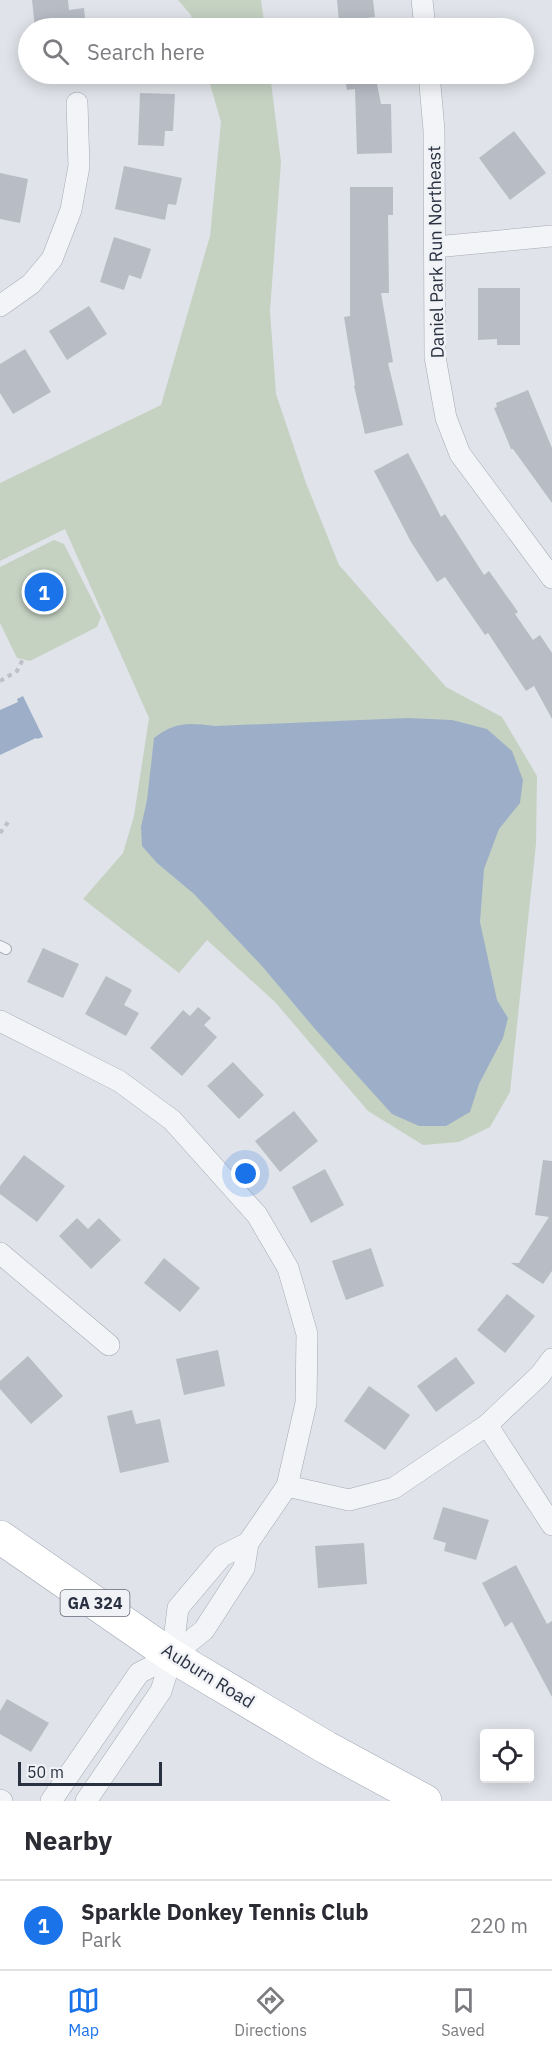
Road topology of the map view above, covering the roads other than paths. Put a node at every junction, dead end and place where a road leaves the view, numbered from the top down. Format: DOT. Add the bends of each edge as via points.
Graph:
graph roads {
  1 [pos="422,0"];
  2 [pos="424,18"];
  3 [pos="430,84"];
  4 [pos="77,103"];
  5 [pos="552,236"];
  6 [pos="435,247"];
  7 [pos="0,306"];
  8 [pos="552,578"];
  9 [pos="0,1021"];
  10 [pos="0,1253"];
  11 [pos="109,1345"];
  12 [pos="552,1359"];
  13 [pos="487,1425"];
  14 [pos="287,1486"];
  15 [pos="552,1525"];
  16 [pos="0,1537"];
  17 [pos="248,1543"];
  18 [pos="172,1656"];
  19 [pos="51,1801"];
  20 [pos="86,1801"];
  21 [pos="425,1801"];
  1 -- 2 [label="street"];
  3 -- 6 [label="street, Daniel Park Run Northeast"];
  4 -- 7 [label="street" via="79,166 70,210 52,259 31,284"];
  5 -- 6 [label="street"];
  6 -- 8 [label="street, Daniel Park Run Northeast" via="435,357 446,418 460,454"];
  9 -- 14 [label="street" via="118,1081 172,1120 257,1215 288,1268 307,1334 306,1403"];
  10 -- 11 [label="street"];
  12 -- 13 [label="street"];
  13 -- 14 [label="street" via="394,1488 349,1500"];
  13 -- 15 [label="street"];
  14 -- 17 [label="street"];
  16 -- 18 [label="main road, Auburn Road / GA 324"];
  17 -- 18 [label="street" via="244,1568 204,1630"];
  17 -- 18 [label="street" via="222,1556 178,1608"];
  18 -- 19 [label="street" via="139,1673"];
  18 -- 20 [label="street" via="160,1691"];
  18 -- 21 [label="main road, Auburn Road / GA 324"];
}
